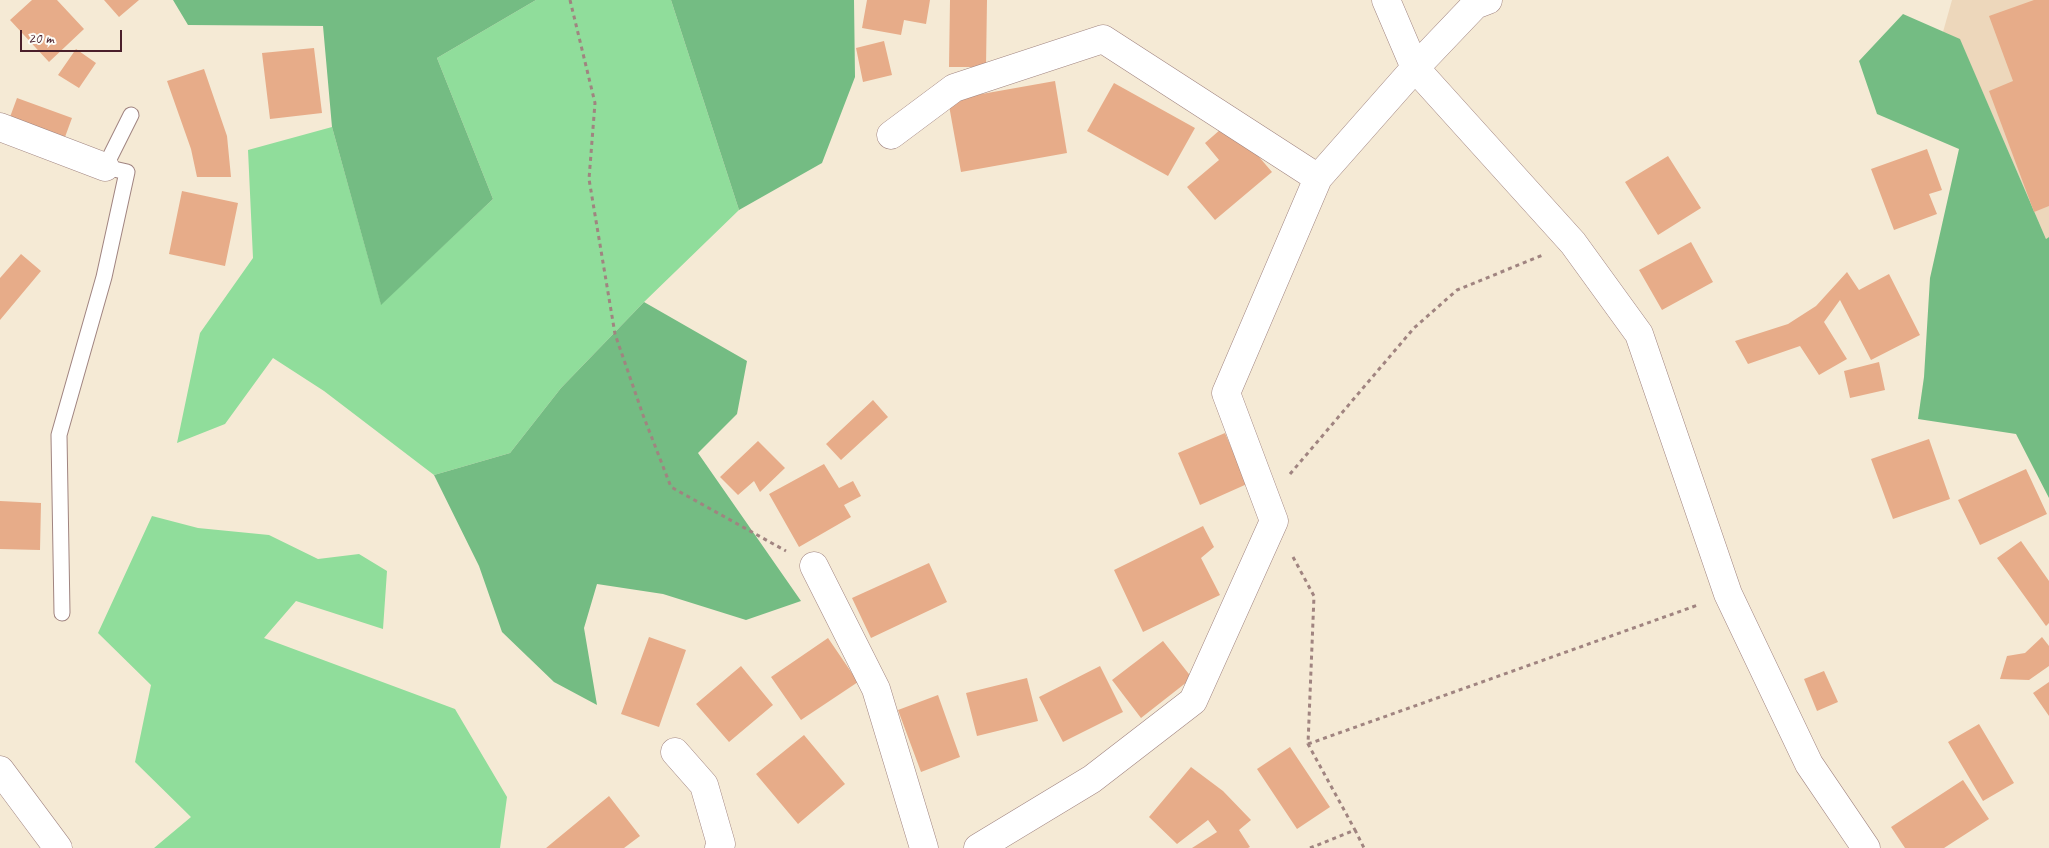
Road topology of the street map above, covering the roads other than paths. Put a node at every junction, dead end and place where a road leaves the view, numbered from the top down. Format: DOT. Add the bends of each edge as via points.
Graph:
graph roads {
  1 [pos="1386,0"];
  2 [pos="1488,0"];
  3 [pos="1415,68"];
  4 [pos="131,115"];
  5 [pos="0,127"];
  6 [pos="891,135"];
  7 [pos="105,167"];
  8 [pos="1318,178"];
  9 [pos="814,566"];
  10 [pos="62,613"];
  11 [pos="675,752"];
  12 [pos="0,770"];
  13 [pos="58,848"];
  14 [pos="720,848"];
  15 [pos="924,848"];
  16 [pos="978,848"];
  17 [pos="1866,848"];
  1 -- 3 [label="street"];
  2 -- 3 [label="street" via="1475,5"];
  3 -- 8 [label="street"];
  3 -- 17 [label="street" via="1573,243 1639,334 1728,594 1809,764"];
  4 -- 7 [label="lane"];
  5 -- 7 [label="street"];
  6 -- 8 [label="street" via="954,88 1103,39"];
  7 -- 10 [label="lane" via="127,172 104,278 59,435"];
  8 -- 16 [label="street" via="1226,393 1274,522 1193,701 1092,779"];
  9 -- 15 [label="street" via="876,689"];
  11 -- 14 [label="street" via="704,785"];
  12 -- 13 [label="street"];
}
